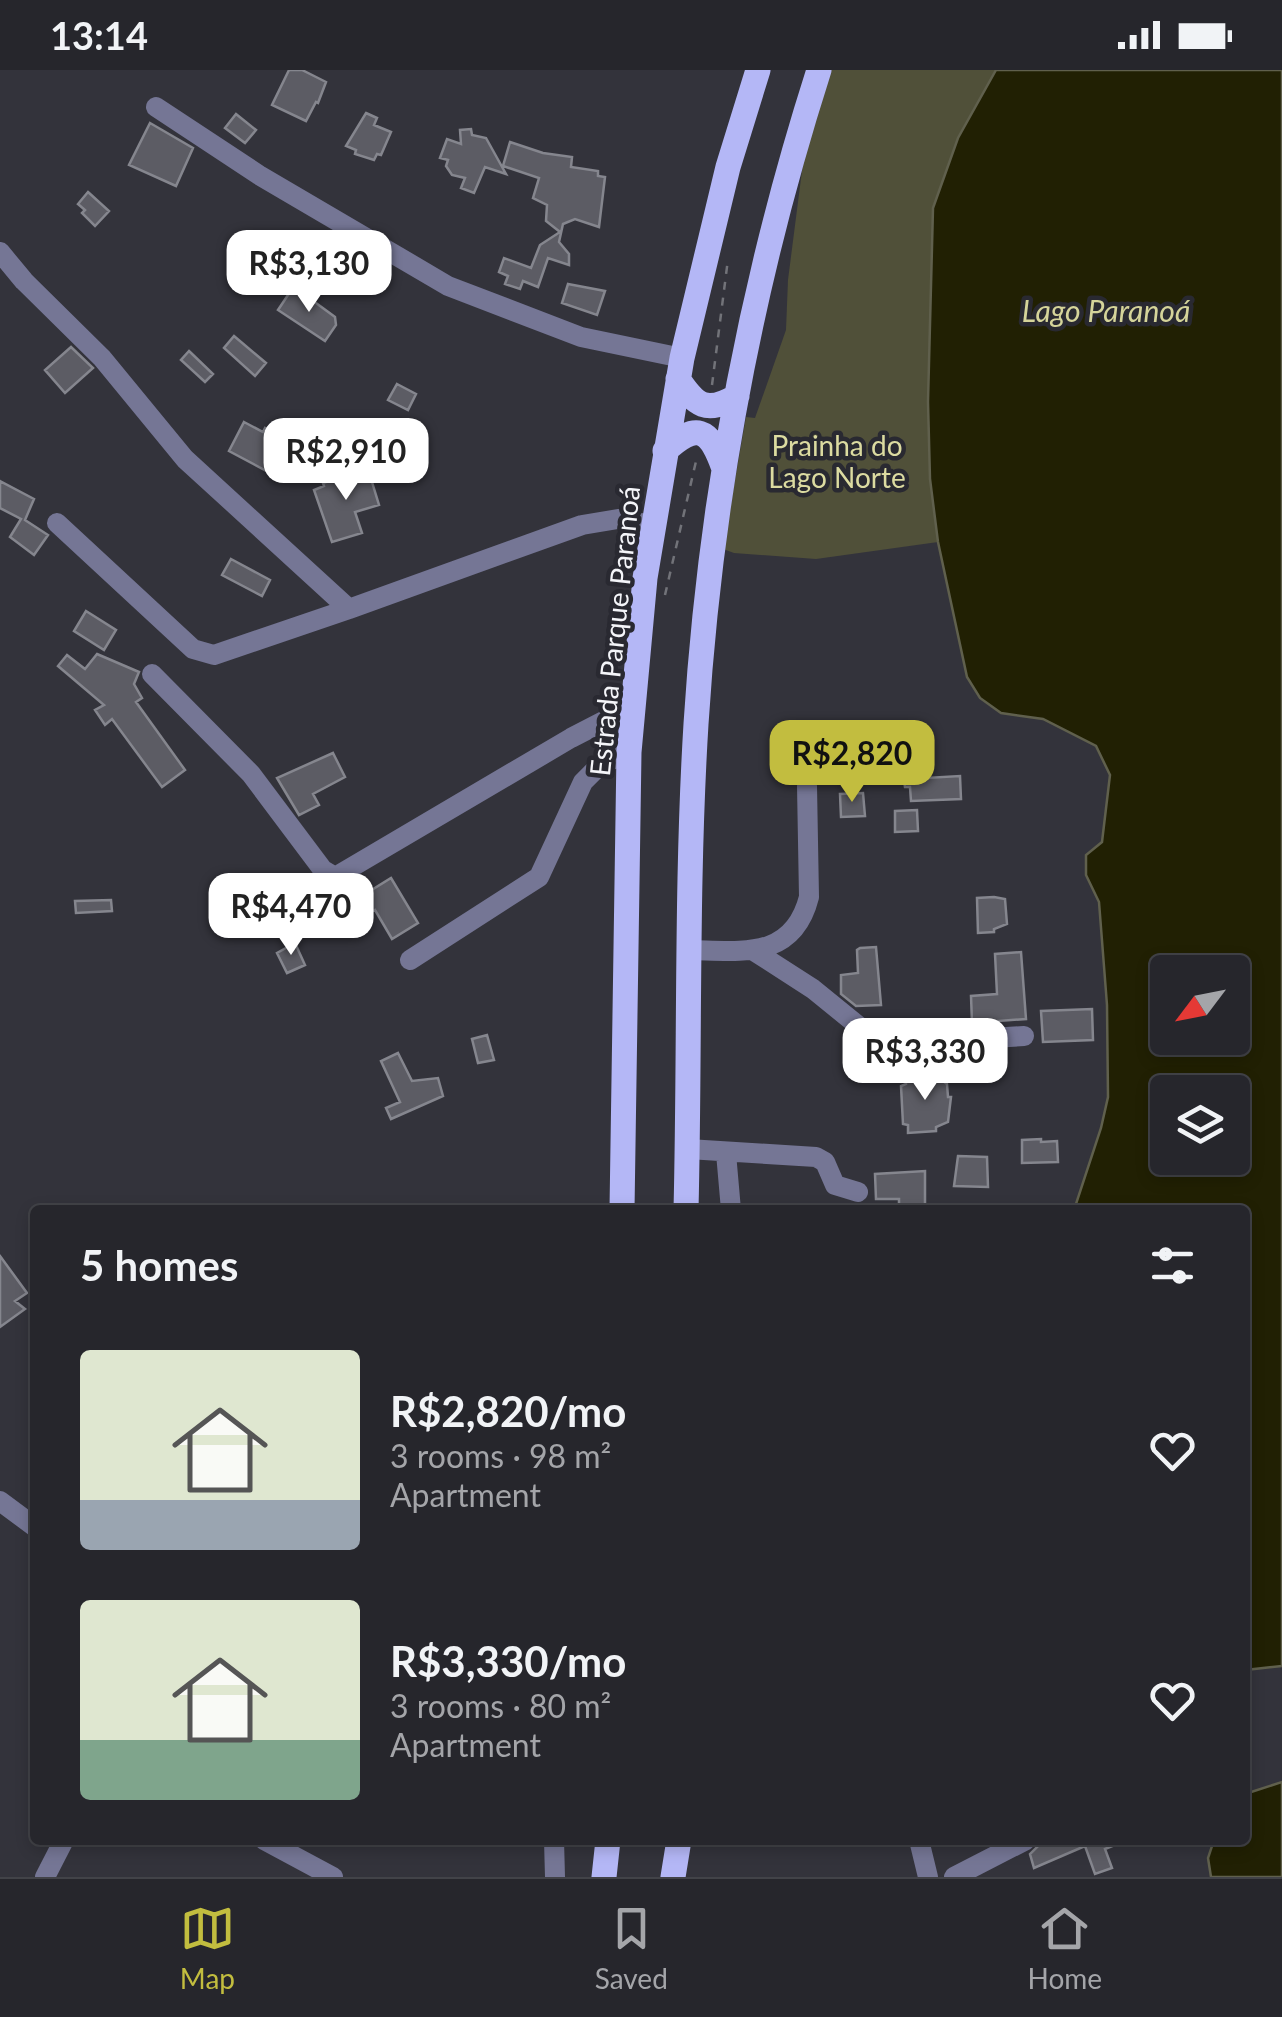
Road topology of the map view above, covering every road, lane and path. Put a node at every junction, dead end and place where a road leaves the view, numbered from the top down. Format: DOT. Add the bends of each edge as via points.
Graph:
graph roads {
  1 [pos="758,70"];
  2 [pos="819,70"];
  3 [pos="156,107"];
  4 [pos="0,252"];
  5 [pos="728,255"];
  6 [pos="680,369"];
  7 [pos="736,396"];
  8 [pos="709,407"];
  9 [pos="702,434"];
  10 [pos="665,451"];
  11 [pos="723,466"];
  12 [pos="57,523"];
  13 [pos="654,525"];
  14 [pos="663,602"];
  15 [pos="349,608"];
  16 [pos="152,674"];
  17 [pos="633,706"];
  18 [pos="629,752"];
  19 [pos="807,786"];
  20 [pos="690,950"];
  21 [pos="754,951"];
  22 [pos="410,960"];
  23 [pos="1024,1036"];
  24 [pos="688,1149"];
  25 [pos="726,1153"];
  26 [pos="858,1192"];
  27 [pos="622,1205"];
  28 [pos="686,1205"];
  29 [pos="731,1205"];
  30 [pos="0,1500"];
  31 [pos="30,1523"];
  32 [pos="62,1845"];
  33 [pos="273,1845"];
  34 [pos="554,1845"];
  35 [pos="607,1845"];
  36 [pos="679,1845"];
  37 [pos="920,1845"];
  38 [pos="1016,1845"];
  39 [pos="46,1877"];
  40 [pos="334,1877"];
  41 [pos="555,1877"];
  42 [pos="604,1877"];
  43 [pos="673,1877"];
  44 [pos="928,1877"];
  45 [pos="954,1877"];
  1 -- 6 [label="main road, Estrada Parque Paranoá"];
  2 -- 7 [label="main road"];
  3 -- 6 [label="street" via="448,286"];
  4 -- 15 [label="street" via="102,358 185,459"];
  5 -- 8 [label="path"];
  6 -- 8 [label="main road" via="690,397"];
  6 -- 10 [label="main road, Estrada Parque Paranoá"];
  7 -- 8 [label="main road"];
  7 -- 11 [label="main road"];
  9 -- 10 [label="main road" via="687,434"];
  9 -- 11 [label="main road" via="714,442"];
  9 -- 14 [label="path"];
  10 -- 13 [label="main road, Estrada Parque Paranoá"];
  11 -- 20 [label="main road" via="696,726"];
  12 -- 15 [label="street" via="204,654"];
  13 -- 15 [label="street" via="618,518 582,525"];
  13 -- 17 [label="main road, Estrada Parque Paranoá"];
  16 -- 17 [label="street" via="251,774 322,870 335,877"];
  17 -- 18 [label="main road, Estrada Parque Paranoá"];
  18 -- 22 [label="street" via="583,782 539,877"];
  18 -- 27 [label="main road, Estrada Parque Paranoá"];
  19 -- 21 [label="street" via="805,913 785,937"];
  20 -- 21 [label="street"];
  20 -- 24 [label="main road"];
  21 -- 23 [label="street" via="876,1040"];
  24 -- 25 [label="street"];
  24 -- 28 [label="main road"];
  25 -- 26 [label="street" via="816,1157 835,1185"];
  25 -- 29 [label="street"];
  30 -- 31 [label="street"];
  32 -- 39 [label="street"];
  33 -- 40 [label="street"];
  34 -- 41 [label="street"];
  35 -- 42 [label="main road"];
  36 -- 43 [label="main road"];
  37 -- 44 [label="street"];
  38 -- 45 [label="street"];
}
